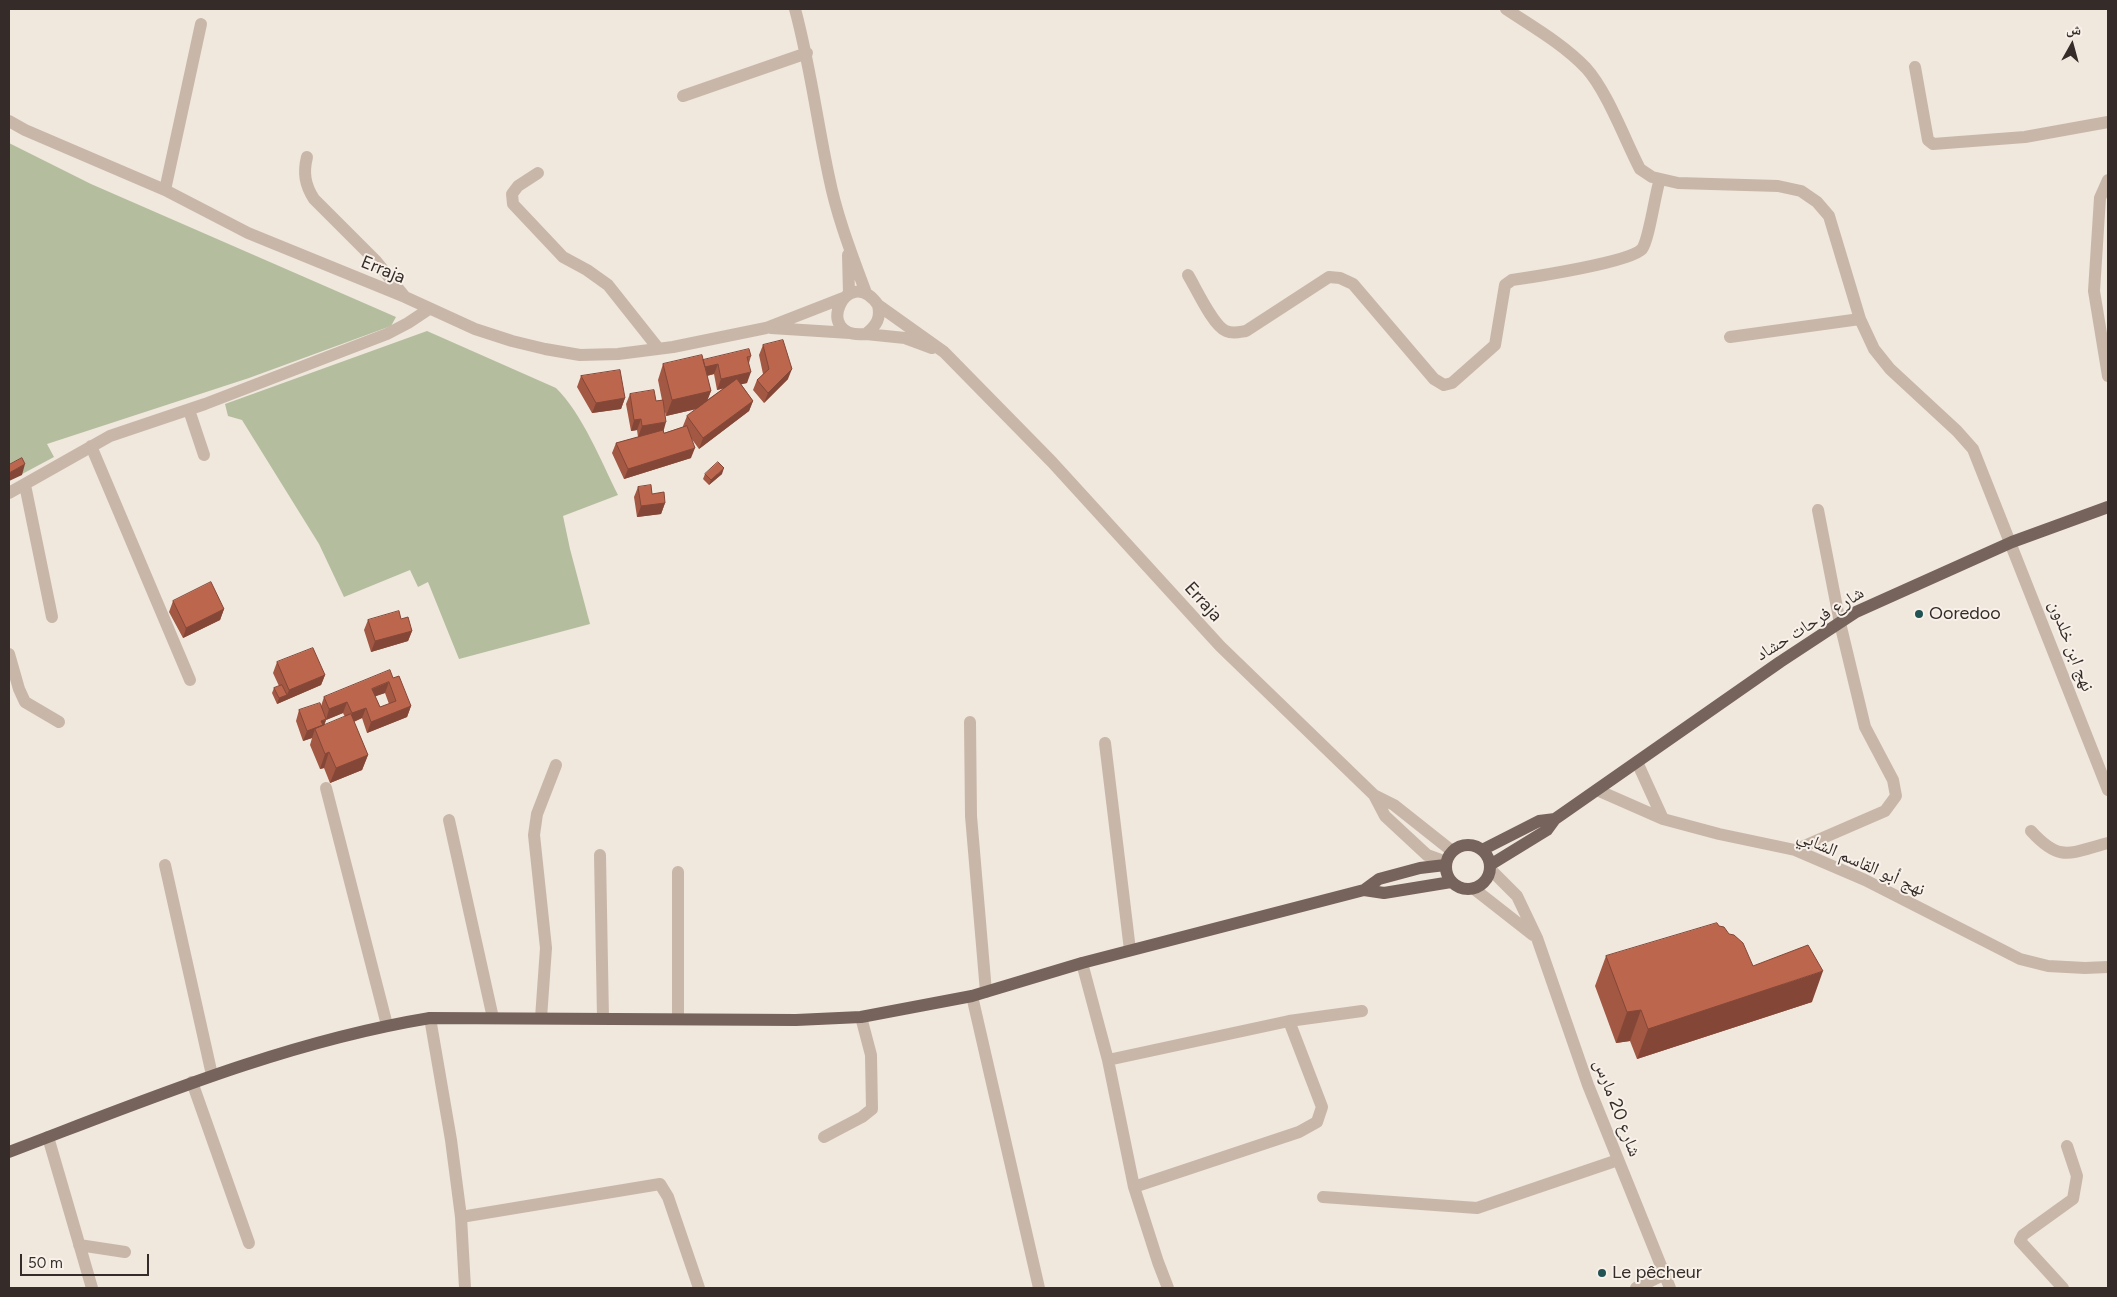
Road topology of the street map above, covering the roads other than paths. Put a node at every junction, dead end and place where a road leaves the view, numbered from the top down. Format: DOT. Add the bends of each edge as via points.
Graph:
graph roads {
  1 [pos="795,9"];
  2 [pos="1506,9"];
  3 [pos="201,24"];
  4 [pos="806,52"];
  5 [pos="1914,67"];
  6 [pos="683,96"];
  7 [pos="9,121"];
  8 [pos="2108,122"];
  9 [pos="307,157"];
  10 [pos="538,173"];
  11 [pos="1660,179"];
  12 [pos="2108,180"];
  13 [pos="165,190"];
  14 [pos="848,245"];
  15 [pos="1188,275"];
  16 [pos="866,293"];
  17 [pos="846,296"];
  18 [pos="405,297"];
  19 [pos="878,305"];
  20 [pos="429,309"];
  21 [pos="1860,319"];
  22 [pos="766,328"];
  23 [pos="850,333"];
  24 [pos="866,334"];
  25 [pos="1730,337"];
  26 [pos="658,348"];
  27 [pos="944,352"];
  28 [pos="2108,376"];
  29 [pos="189,410"];
  30 [pos="91,446"];
  31 [pos="204,455"];
  32 [pos="25,485"];
  33 [pos="9,493"];
  34 [pos="2108,507"];
  35 [pos="1818,510"];
  36 [pos="2012,542"];
  37 [pos="52,617"];
  38 [pos="1840,623"];
  39 [pos="9,654"];
  40 [pos="190,680"];
  41 [pos="58,722"];
  42 [pos="970,722"];
  43 [pos="1105,743"];
  44 [pos="1637,762"];
  45 [pos="556,765"];
  46 [pos="326,788"];
  47 [pos="1597,790"];
  48 [pos="2108,790"];
  49 [pos="1374,795"];
  50 [pos="1556,818"];
  51 [pos="1663,819"];
  52 [pos="449,820"];
  53 [pos="2031,830"];
  54 [pos="2108,844"];
  55 [pos="1482,850"];
  56 [pos="1795,850"];
  57 [pos="600,855"];
  58 [pos="1448,860"];
  59 [pos="165,865"];
  60 [pos="1490,867"];
  61 [pos="678,872"];
  62 [pos="1451,882"];
  63 [pos="1473,888"];
  64 [pos="1364,890"];
  65 [pos="1537,938"];
  66 [pos="1130,950"];
  67 [pos="1082,963"];
  68 [pos="2108,967"];
  69 [pos="986,992"];
  70 [pos="972,996"];
  71 [pos="1362,1011"];
  72 [pos="861,1017"];
  73 [pos="430,1018"];
  74 [pos="493,1018"];
  75 [pos="541,1018"];
  76 [pos="603,1018"];
  77 [pos="678,1019"];
  78 [pos="1289,1021"];
  79 [pos="388,1025"];
  80 [pos="1108,1060"];
  81 [pos="212,1075"];
  82 [pos="192,1082"];
  83 [pos="48,1137"];
  84 [pos="824,1137"];
  85 [pos="2067,1146"];
  86 [pos="9,1152"];
  87 [pos="1618,1160"];
  88 [pos="1134,1187"];
  89 [pos="1323,1197"];
  90 [pos="461,1217"];
  91 [pos="249,1243"];
  92 [pos="79,1244"];
  93 [pos="125,1252"];
  94 [pos="1665,1274"];
  95 [pos="92,1288"];
  96 [pos="465,1288"];
  97 [pos="699,1288"];
  98 [pos="1039,1288"];
  99 [pos="1168,1288"];
  100 [pos="1636,1288"];
  101 [pos="1670,1288"];
  102 [pos="2063,1288"];
  1 -- 4 [label="street"];
  2 -- 11 [label="street" via="1568,51 1587,69 1602,91 1640,169"];
  3 -- 13 [label="street"];
  4 -- 6 [label="street"];
  4 -- 14 [label="street" via="829,178"];
  5 -- 8 [label="street" via="1929,141 1934,144 2025,137"];
  7 -- 13 [label="street, Erraja"];
  9 -- 18 [label="street" via="306,182 314,199 376,261"];
  10 -- 26 [label="street" via="518,186 512,194 513,204 563,257 608,285"];
  11 -- 15 [label="street" via="1647,238 1640,251 1580,269 1512,280 1505,285 1495,345 1452,383 1444,385 1434,379 1353,284 1340,278 1329,277 1246,331 1234,333 1224,331 1215,321"];
  11 -- 21 [label="street, نهج ابن خلدون" via="1778,186 1801,191 1817,202 1830,216"];
  12 -- 28 [label="street" via="2100,198 2094,291"];
  13 -- 18 [label="street, Erraja" via="248,233"];
  14 -- 16 [label="street"];
  14 -- 17 [label="street"];
  16 -- 17 [label="street"];
  16 -- 19 [label="street"];
  17 -- 22 [label="street"];
  17 -- 23 [label="street" via="838,306 837,314 838,322"];
  18 -- 20 [label="street, Erraja"];
  19 -- 24 [label="street" via="878,321"];
  19 -- 27 [label="street, Erraja"];
  20 -- 26 [label="street, Erraja" via="512,341 580,355"];
  20 -- 29 [label="street" via="387,334"];
  21 -- 25 [label="street"];
  21 -- 36 [label="street, نهج ابن خلدون" via="1874,349 1890,369 1974,449"];
  22 -- 23 [label="street"];
  22 -- 26 [label="street, Erraja"];
  23 -- 24 [label="street"];
  24 -- 27 [label="street" via="904,338"];
  27 -- 49 [label="street, Erraja" via="1052,462 1220,646"];
  29 -- 30 [label="street" via="110,436"];
  29 -- 31 [label="street"];
  30 -- 32 [label="street"];
  30 -- 40 [label="street"];
  32 -- 33 [label="street"];
  32 -- 37 [label="street"];
  34 -- 36 [label="main road, شارع فرحات حشاد"];
  35 -- 38 [label="street"];
  36 -- 38 [label="main road, شارع فرحات حشاد" via="1856,612"];
  36 -- 48 [label="street, نهج ابن خلدون"];
  38 -- 44 [label="main road, شارع فرحات حشاد"];
  38 -- 56 [label="street" via="1865,727 1892,780 1896,796 1885,811"];
  39 -- 41 [label="street" via="25,702"];
  42 -- 69 [label="street" via="971,816"];
  43 -- 66 [label="street"];
  44 -- 47 [label="main road, شارع فرحات حشاد"];
  44 -- 51 [label="street"];
  45 -- 75 [label="street" via="537,814 534,835 546,948"];
  46 -- 79 [label="street"];
  47 -- 50 [label="main road, شارع فرحات حشاد"];
  47 -- 51 [label="street, نهج أبو القاسم الشابي"];
  49 -- 58 [label="street" via="1394,804"];
  49 -- 58 [label="street, Erraja" via="1385,816 1427,855"];
  50 -- 55 [label="main road, شارع فرحات حشاد" via="1539,821"];
  50 -- 60 [label="main road, شارع فرحات حشاد" via="1547,830"];
  51 -- 56 [label="street, نهج أبو القاسم الشابي"];
  52 -- 74 [label="street"];
  53 -- 54 [label="street" via="2046,847 2065,854"];
  55 -- 58 [label="main road" via="1463,845"];
  55 -- 60 [label="main road" via="1489,859"];
  56 -- 68 [label="street, نهج أبو القاسم الشابي" via="1865,880 2020,959 2048,966"];
  57 -- 76 [label="street"];
  58 -- 62 [label="main road" via="1446,871"];
  58 -- 64 [label="main road" via="1379,879"];
  59 -- 81 [label="street"];
  60 -- 63 [label="main road" via="1485,881"];
  60 -- 65 [label="street, شارع 20 مارس" via="1517,896"];
  61 -- 77 [label="street"];
  62 -- 63 [label="main road" via="1461,888"];
  62 -- 64 [label="main road" via="1384,893"];
  63 -- 65 [label="street"];
  64 -- 66 [label="main road"];
  65 -- 87 [label="street, شارع 20 مارس"];
  66 -- 67 [label="main road"];
  67 -- 69 [label="main road"];
  67 -- 80 [label="street"];
  69 -- 70 [label="main road"];
  70 -- 72 [label="main road"];
  70 -- 98 [label="street"];
  71 -- 78 [label="street"];
  72 -- 77 [label="main road"];
  72 -- 84 [label="street" via="872,1055 872,1109"];
  73 -- 74 [label="main road"];
  73 -- 79 [label="main road"];
  73 -- 90 [label="street"];
  74 -- 75 [label="main road"];
  75 -- 76 [label="main road"];
  76 -- 77 [label="main road"];
  78 -- 80 [label="street"];
  78 -- 88 [label="street" via="1322,1108 1317,1122 1299,1132"];
  79 -- 81 [label="main road"];
  80 -- 88 [label="street"];
  81 -- 82 [label="main road"];
  82 -- 83 [label="main road"];
  82 -- 91 [label="street"];
  83 -- 86 [label="main road"];
  83 -- 92 [label="street"];
  85 -- 102 [label="street" via="2077,1176 2073,1199 2022,1235 2020,1241"];
  87 -- 89 [label="street" via="1477,1208"];
  87 -- 94 [label="street, شارع 20 مارس"];
  88 -- 99 [label="street"];
  90 -- 96 [label="street"];
  90 -- 97 [label="street" via="660,1184 668,1197"];
  92 -- 93 [label="street"];
  92 -- 95 [label="street"];
  94 -- 100 [label="street"];
  94 -- 101 [label="street, شارع 20 مارس"];
}
